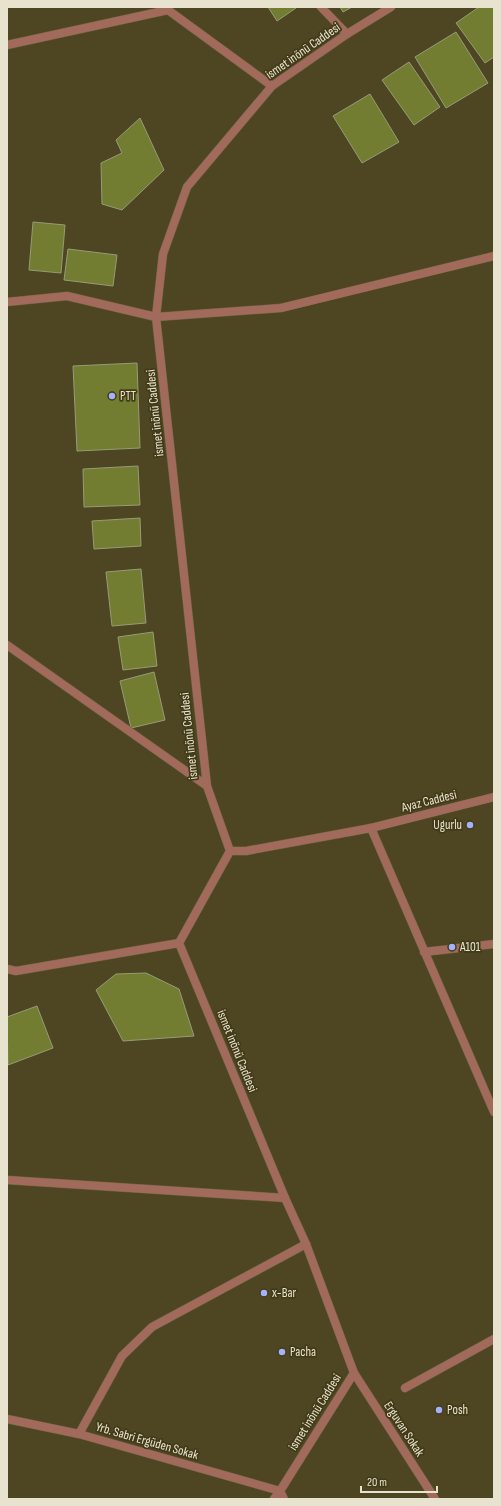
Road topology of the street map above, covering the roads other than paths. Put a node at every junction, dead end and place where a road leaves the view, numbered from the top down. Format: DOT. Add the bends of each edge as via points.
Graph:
graph roads {
  1 [pos="321,7"];
  2 [pos="391,7"];
  3 [pos="168,9"];
  4 [pos="347,34"];
  5 [pos="7,45"];
  6 [pos="272,86"];
  7 [pos="494,256"];
  8 [pos="7,302"];
  9 [pos="156,317"];
  10 [pos="7,646"];
  11 [pos="207,786"];
  12 [pos="494,797"];
  13 [pos="371,828"];
  14 [pos="230,851"];
  15 [pos="179,943"];
  16 [pos="494,944"];
  17 [pos="424,952"];
  18 [pos="7,969"];
  19 [pos="494,1112"];
  20 [pos="7,1180"];
  21 [pos="285,1198"];
  22 [pos="306,1244"];
  23 [pos="494,1339"];
  24 [pos="354,1373"];
  25 [pos="405,1388"];
  26 [pos="7,1419"];
  27 [pos="79,1434"];
  28 [pos="280,1491"];
  29 [pos="274,1499"];
  30 [pos="284,1499"];
  31 [pos="435,1499"];
  1 -- 4 [label="street"];
  2 -- 4 [label="street, ismet inönü Caddesi"];
  3 -- 5 [label="street"];
  3 -- 6 [label="street"];
  4 -- 6 [label="street, ismet inönü Caddesi"];
  6 -- 9 [label="street, ismet inönü Caddesi" via="187,187 163,254"];
  7 -- 9 [label="street" via="281,308"];
  8 -- 9 [label="street" via="67,296"];
  9 -- 11 [label="street, ismet inönü Caddesi"];
  10 -- 11 [label="street"];
  11 -- 14 [label="street, ismet inönü Caddesi"];
  12 -- 13 [label="street, Ayaz Caddesi"];
  13 -- 14 [label="street, Ayaz Caddesi" via="246,851"];
  13 -- 17 [label="street"];
  14 -- 15 [label="street"];
  15 -- 18 [label="street" via="16,971"];
  15 -- 21 [label="street, ismet inönü Caddesi"];
  16 -- 17 [label="street"];
  17 -- 19 [label="street"];
  20 -- 21 [label="street"];
  21 -- 22 [label="street, ismet inönü Caddesi"];
  22 -- 24 [label="street, ismet inönü Caddesi"];
  22 -- 27 [label="street" via="152,1327 122,1356"];
  23 -- 25 [label="street"];
  24 -- 28 [label="street, ismet inönü Caddesi"];
  24 -- 31 [label="street, Erguvan Sokak"];
  26 -- 27 [label="street, Yrb. Sabri Ergüden Sokak"];
  27 -- 28 [label="street, Yrb. Sabri Ergüden Sokak"];
  28 -- 29 [label="street, ismet inönü Caddesi"];
  28 -- 30 [label="street"];
}
